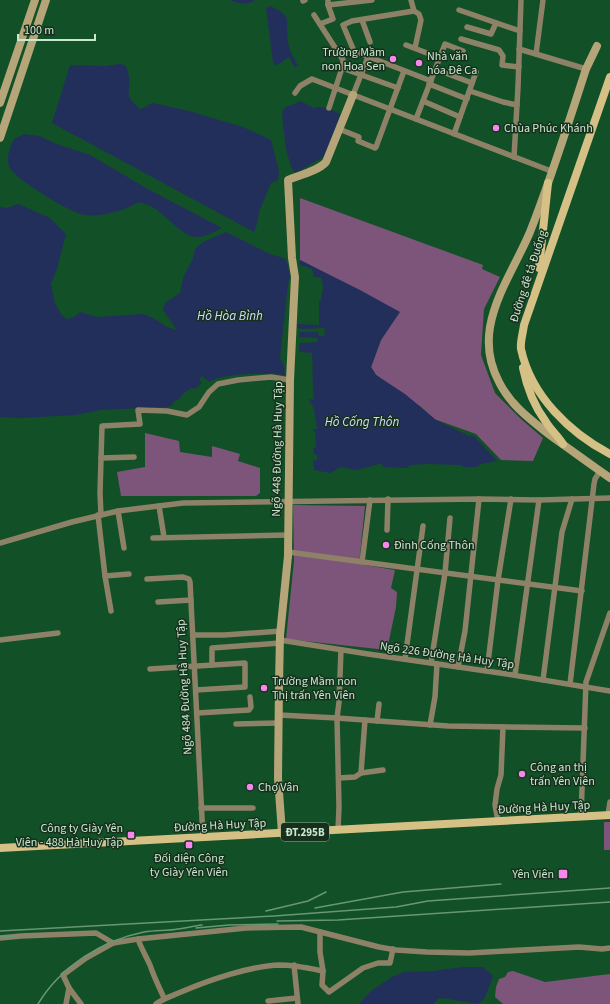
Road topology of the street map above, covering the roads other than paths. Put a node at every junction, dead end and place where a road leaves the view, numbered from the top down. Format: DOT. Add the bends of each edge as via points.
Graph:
graph roads {
  1 [pos="35,0"];
  2 [pos="372,0"];
  3 [pos="411,0"];
  4 [pos="521,0"];
  5 [pos="543,0"];
  6 [pos="45,2"];
  7 [pos="328,2"];
  8 [pos="459,10"];
  9 [pos="414,11"];
  10 [pos="314,15"];
  11 [pos="362,20"];
  12 [pos="496,23"];
  13 [pos="320,24"];
  14 [pos="467,28"];
  15 [pos="520,31"];
  16 [pos="461,39"];
  17 [pos="370,42"];
  18 [pos="406,45"];
  19 [pos="597,46"];
  20 [pos="414,48"];
  21 [pos="519,49"];
  22 [pos="463,51"];
  23 [pos="536,54"];
  24 [pos="368,57"];
  25 [pos="440,58"];
  26 [pos="519,67"];
  27 [pos="342,68"];
  28 [pos="435,69"];
  29 [pos="586,69"];
  30 [pos="404,71"];
  31 [pos="476,72"];
  32 [pos="361,74"];
  33 [pos="610,77"];
  34 [pos="430,83"];
  35 [pos="472,83"];
  36 [pos="335,88"];
  37 [pos="398,88"];
  38 [pos="470,91"];
  39 [pos="295,92"];
  40 [pos="353,95"];
  41 [pos="467,99"];
  42 [pos="423,101"];
  43 [pos="0,103"];
  44 [pos="517,105"];
  45 [pos="329,108"];
  46 [pos="391,108"];
  47 [pos="460,117"];
  48 [pos="416,119"];
  49 [pos="339,130"];
  50 [pos="454,134"];
  51 [pos="0,138"];
  52 [pos="514,156"];
  53 [pos="551,171"];
  54 [pos="548,183"];
  55 [pos="538,283"];
  56 [pos="521,348"];
  57 [pos="290,380"];
  58 [pos="563,444"];
  59 [pos="610,454"];
  60 [pos="134,457"];
  61 [pos="101,458"];
  62 [pos="600,471"];
  63 [pos="610,478"];
  64 [pos="478,498"];
  65 [pos="610,498"];
  66 [pos="388,499"];
  67 [pos="511,499"];
  68 [pos="572,499"];
  69 [pos="593,499"];
  70 [pos="288,500"];
  71 [pos="370,500"];
  72 [pos="539,500"];
  73 [pos="159,506"];
  74 [pos="118,510"];
  75 [pos="100,515"];
  76 [pos="450,518"];
  77 [pos="423,526"];
  78 [pos="387,530"];
  79 [pos="288,535"];
  80 [pos="164,537"];
  81 [pos="153,538"];
  82 [pos="0,543"];
  83 [pos="124,548"];
  84 [pos="288,552"];
  85 [pos="362,562"];
  86 [pos="417,569"];
  87 [pos="445,573"];
  88 [pos="129,574"];
  89 [pos="105,576"];
  90 [pos="471,576"];
  91 [pos="146,579"];
  92 [pos="498,580"];
  93 [pos="528,584"];
  94 [pos="555,587"];
  95 [pos="582,591"];
  96 [pos="191,600"];
  97 [pos="158,602"];
  98 [pos="111,611"];
  99 [pos="610,613"];
  100 [pos="281,631"];
  101 [pos="58,633"];
  102 [pos="193,635"];
  103 [pos="0,640"];
  104 [pos="280,642"];
  105 [pos="341,650"];
  106 [pos="405,659"];
  107 [pos="434,663"];
  108 [pos="194,665"];
  109 [pos="212,665"];
  110 [pos="458,667"];
  111 [pos="150,668"];
  112 [pos="487,671"];
  113 [pos="515,675"];
  114 [pos="543,680"];
  115 [pos="570,684"];
  116 [pos="586,686"];
  117 [pos="196,690"];
  118 [pos="610,690"];
  119 [pos="250,697"];
  120 [pos="379,704"];
  121 [pos="197,713"];
  122 [pos="337,718"];
  123 [pos="279,719"];
  124 [pos="365,720"];
  125 [pos="377,721"];
  126 [pos="236,724"];
  127 [pos="430,725"];
  128 [pos="503,727"];
  129 [pos="585,728"];
  130 [pos="383,770"];
  131 [pos="360,773"];
  132 [pos="339,778"];
  133 [pos="610,802"];
  134 [pos="201,808"];
  135 [pos="253,808"];
  136 [pos="609,815"];
  137 [pos="581,817"];
  138 [pos="498,821"];
  139 [pos="338,830"];
  140 [pos="282,833"];
  141 [pos="203,838"];
  142 [pos="0,848"];
  143 [pos="320,932"];
  144 [pos="0,938"];
  145 [pos="138,939"];
  146 [pos="113,943"];
  147 [pos="610,948"];
  148 [pos="393,949"];
  149 [pos="294,965"];
  150 [pos="323,971"];
  151 [pos="69,988"];
  152 [pos="164,998"];
  153 [pos="268,1001"];
  154 [pos="298,1001"];
  155 [pos="66,1004"];
  156 [pos="81,1004"];
  157 [pos="156,1004"];
  1 -- 6 [label="street"];
  1 -- 43 [label="street"];
  2 -- 7 [label="street"];
  3 -- 9 [label="street"];
  4 -- 15 [label="street"];
  5 -- 23 [label="street"];
  6 -- 51 [label="street"];
  7 -- 13 [label="street" via="333,19"];
  8 -- 12 [label="street"];
  9 -- 11 [label="street"];
  9 -- 20 [label="street" via="419,14 420,20"];
  10 -- 13 [label="street"];
  11 -- 17 [label="street"];
  11 -- 24 [label="street" via="343,25 354,51"];
  12 -- 14 [label="street" via="491,34"];
  12 -- 15 [label="street"];
  13 -- 27 [label="street" via="343,60"];
  15 -- 21 [label="street"];
  16 -- 26 [label="street" via="499,50 503,56 502,65"];
  18 -- 20 [label="street"];
  19 -- 29 [label="street"];
  20 -- 25 [label="street"];
  21 -- 23 [label="street"];
  21 -- 26 [label="street"];
  22 -- 25 [label="street" via="444,44"];
  23 -- 29 [label="street"];
  24 -- 30 [label="street"];
  24 -- 32 [label="street"];
  25 -- 28 [label="street"];
  26 -- 44 [label="street"];
  27 -- 32 [label="street"];
  27 -- 36 [label="street"];
  28 -- 34 [label="street"];
  28 -- 35 [label="street"];
  29 -- 53 [label="street"];
  30 -- 34 [label="street"];
  30 -- 37 [label="street"];
  31 -- 35 [label="street"];
  32 -- 37 [label="street"];
  32 -- 40 [label="street"];
  33 -- 55 [label="main road, Đường đê tả Đuống"];
  34 -- 41 [label="street"];
  34 -- 42 [label="street"];
  35 -- 38 [label="street"];
  36 -- 39 [label="street" via="312,79"];
  36 -- 40 [label="street"];
  36 -- 45 [label="street"];
  37 -- 46 [label="street"];
  38 -- 41 [label="street"];
  38 -- 44 [label="street"];
  40 -- 46 [label="street"];
  40 -- 49 [label="street, Ngõ 448 Đường Hà Huy Tập"];
  41 -- 47 [label="street"];
  42 -- 47 [label="street"];
  42 -- 48 [label="street"];
  44 -- 52 [label="street"];
  46 -- 48 [label="street"];
  46 -- 49 [label="street" via="375,148 358,141 359,137"];
  47 -- 50 [label="street"];
  48 -- 50 [label="street"];
  49 -- 57 [label="street, Ngõ 448 Đường Hà Huy Tập" via="326,162 320,168 288,180 295,277"];
  50 -- 52 [label="street"];
  52 -- 53 [label="street"];
  53 -- 54 [label="street"];
  54 -- 55 [label="main road"];
  54 -- 58 [label="street" via="496,304 490,326 489,345 492,366 508,398"];
  55 -- 56 [label="main road, Đường đê tả Đuống" via="524,325"];
  56 -- 58 [label="main road" via="525,380 531,397"];
  56 -- 59 [label="main road, Đường đê tả Đuống" via="529,374 542,395 568,425 592,445"];
  57 -- 61 [label="street" via="272,377 218,384 199,407 187,416 167,411 138,410 140,424 102,426"];
  57 -- 70 [label="street, Ngõ 448 Đường Hà Huy Tập"];
  58 -- 62 [label="street"];
  60 -- 61 [label="street"];
  61 -- 75 [label="street"];
  62 -- 63 [label="street"];
  62 -- 69 [label="street" via="594,481"];
  64 -- 66 [label="street"];
  64 -- 67 [label="street"];
  64 -- 90 [label="street"];
  65 -- 69 [label="street"];
  66 -- 71 [label="street"];
  66 -- 78 [label="street"];
  67 -- 72 [label="street"];
  67 -- 92 [label="street"];
  68 -- 69 [label="street"];
  68 -- 72 [label="street"];
  68 -- 94 [label="street" via="562,532"];
  69 -- 95 [label="street"];
  70 -- 71 [label="street"];
  70 -- 73 [label="street"];
  70 -- 79 [label="street, Ngõ 448 Đường Hà Huy Tập"];
  71 -- 85 [label="street"];
  72 -- 93 [label="street"];
  73 -- 74 [label="street"];
  73 -- 80 [label="street"];
  74 -- 75 [label="street"];
  74 -- 83 [label="street"];
  75 -- 82 [label="street"];
  75 -- 89 [label="street"];
  76 -- 87 [label="street"];
  77 -- 86 [label="street"];
  79 -- 80 [label="street"];
  79 -- 84 [label="street, Ngõ 448 Đường Hà Huy Tập"];
  80 -- 81 [label="street"];
  84 -- 85 [label="street"];
  84 -- 100 [label="street, Ngõ 448 Đường Hà Huy Tập"];
  85 -- 86 [label="street"];
  86 -- 87 [label="street"];
  86 -- 106 [label="street"];
  87 -- 90 [label="street"];
  87 -- 107 [label="street"];
  88 -- 89 [label="street"];
  89 -- 98 [label="street"];
  90 -- 92 [label="street"];
  90 -- 110 [label="street"];
  91 -- 96 [label="street, Ngõ 484 Đường Hà Huy Tập" via="189,578"];
  92 -- 93 [label="street"];
  92 -- 112 [label="street"];
  93 -- 94 [label="street"];
  93 -- 113 [label="street"];
  94 -- 95 [label="street"];
  94 -- 114 [label="street"];
  95 -- 115 [label="street"];
  96 -- 97 [label="street"];
  96 -- 102 [label="street, Ngõ 484 Đường Hà Huy Tập"];
  99 -- 116 [label="street"];
  100 -- 102 [label="street"];
  100 -- 104 [label="street, Ngõ 448 Đường Hà Huy Tập"];
  101 -- 103 [label="street"];
  102 -- 108 [label="street, Ngõ 484 Đường Hà Huy Tập"];
  104 -- 105 [label="street, Ngõ 226 Đường Hà Huy Tập"];
  104 -- 109 [label="street, Ngõ 226 Đường Hà Huy Tập" via="212,648"];
  104 -- 123 [label="street, Ngõ 448 Đường Hà Huy Tập"];
  105 -- 106 [label="street, Ngõ 226 Đường Hà Huy Tập"];
  105 -- 122 [label="street"];
  106 -- 107 [label="street, Ngõ 226 Đường Hà Huy Tập"];
  107 -- 110 [label="street, Ngõ 226 Đường Hà Huy Tập"];
  107 -- 127 [label="street" via="435,697"];
  108 -- 109 [label="street"];
  108 -- 111 [label="street"];
  108 -- 117 [label="street, Ngõ 484 Đường Hà Huy Tập"];
  109 -- 117 [label="street" via="245,663 245,687"];
  110 -- 112 [label="street, Ngõ 226 Đường Hà Huy Tập"];
  112 -- 113 [label="street, Ngõ 226 Đường Hà Huy Tập"];
  113 -- 114 [label="street, Ngõ 226 Đường Hà Huy Tập"];
  114 -- 115 [label="street, Ngõ 226 Đường Hà Huy Tập"];
  115 -- 116 [label="street, Ngõ 226 Đường Hà Huy Tập"];
  116 -- 118 [label="street, Ngõ 226 Đường Hà Huy Tập"];
  116 -- 129 [label="street"];
  117 -- 121 [label="street, Ngõ 484 Đường Hà Huy Tập"];
  119 -- 121 [label="street" via="249,710"];
  120 -- 125 [label="street"];
  121 -- 134 [label="street, Ngõ 484 Đường Hà Huy Tập"];
  122 -- 123 [label="street"];
  122 -- 124 [label="street"];
  122 -- 132 [label="street"];
  123 -- 126 [label="street"];
  123 -- 140 [label="street, Ngõ 448 Đường Hà Huy Tập" via="278,778"];
  124 -- 125 [label="street"];
  124 -- 131 [label="street"];
  125 -- 127 [label="street"];
  127 -- 128 [label="street"];
  128 -- 129 [label="street"];
  128 -- 138 [label="street" via="501,775 496,805"];
  129 -- 137 [label="street"];
  130 -- 131 [label="street"];
  131 -- 132 [label="street" via="355,777"];
  132 -- 139 [label="street"];
  133 -- 136 [label="street"];
  134 -- 135 [label="street"];
  134 -- 141 [label="street, Ngõ 484 Đường Hà Huy Tập"];
  136 -- 137 [label="main road, Đường Hà Huy Tập / ĐT.295B"];
  137 -- 138 [label="main road, Đường Hà Huy Tập / ĐT.295B"];
  138 -- 139 [label="main road, Đường Hà Huy Tập / ĐT.295B"];
  139 -- 140 [label="main road, Đường Hà Huy Tập / ĐT.295B"];
  140 -- 141 [label="main road, Đường Hà Huy Tập / ĐT.295B"];
  141 -- 142 [label="main road, Đường Hà Huy Tập / ĐT.295B"];
  143 -- 145 [label="street" via="301,927 246,928"];
  143 -- 148 [label="street"];
  143 -- 150 [label="street"];
  144 -- 146 [label="street" via="96,933"];
  145 -- 146 [label="street"];
  145 -- 152 [label="street"];
  146 -- 151 [label="street" via="63,975"];
  147 -- 148 [label="street" via="579,947 469,953"];
  148 -- 150 [label="street" via="390,963 378,963 363,968 329,992 322,985"];
  149 -- 150 [label="street"];
  149 -- 152 [label="street" via="246,970"];
  149 -- 154 [label="street"];
  151 -- 155 [label="street"];
  151 -- 156 [label="street"];
  152 -- 157 [label="street"];
  153 -- 154 [label="street"];
}
